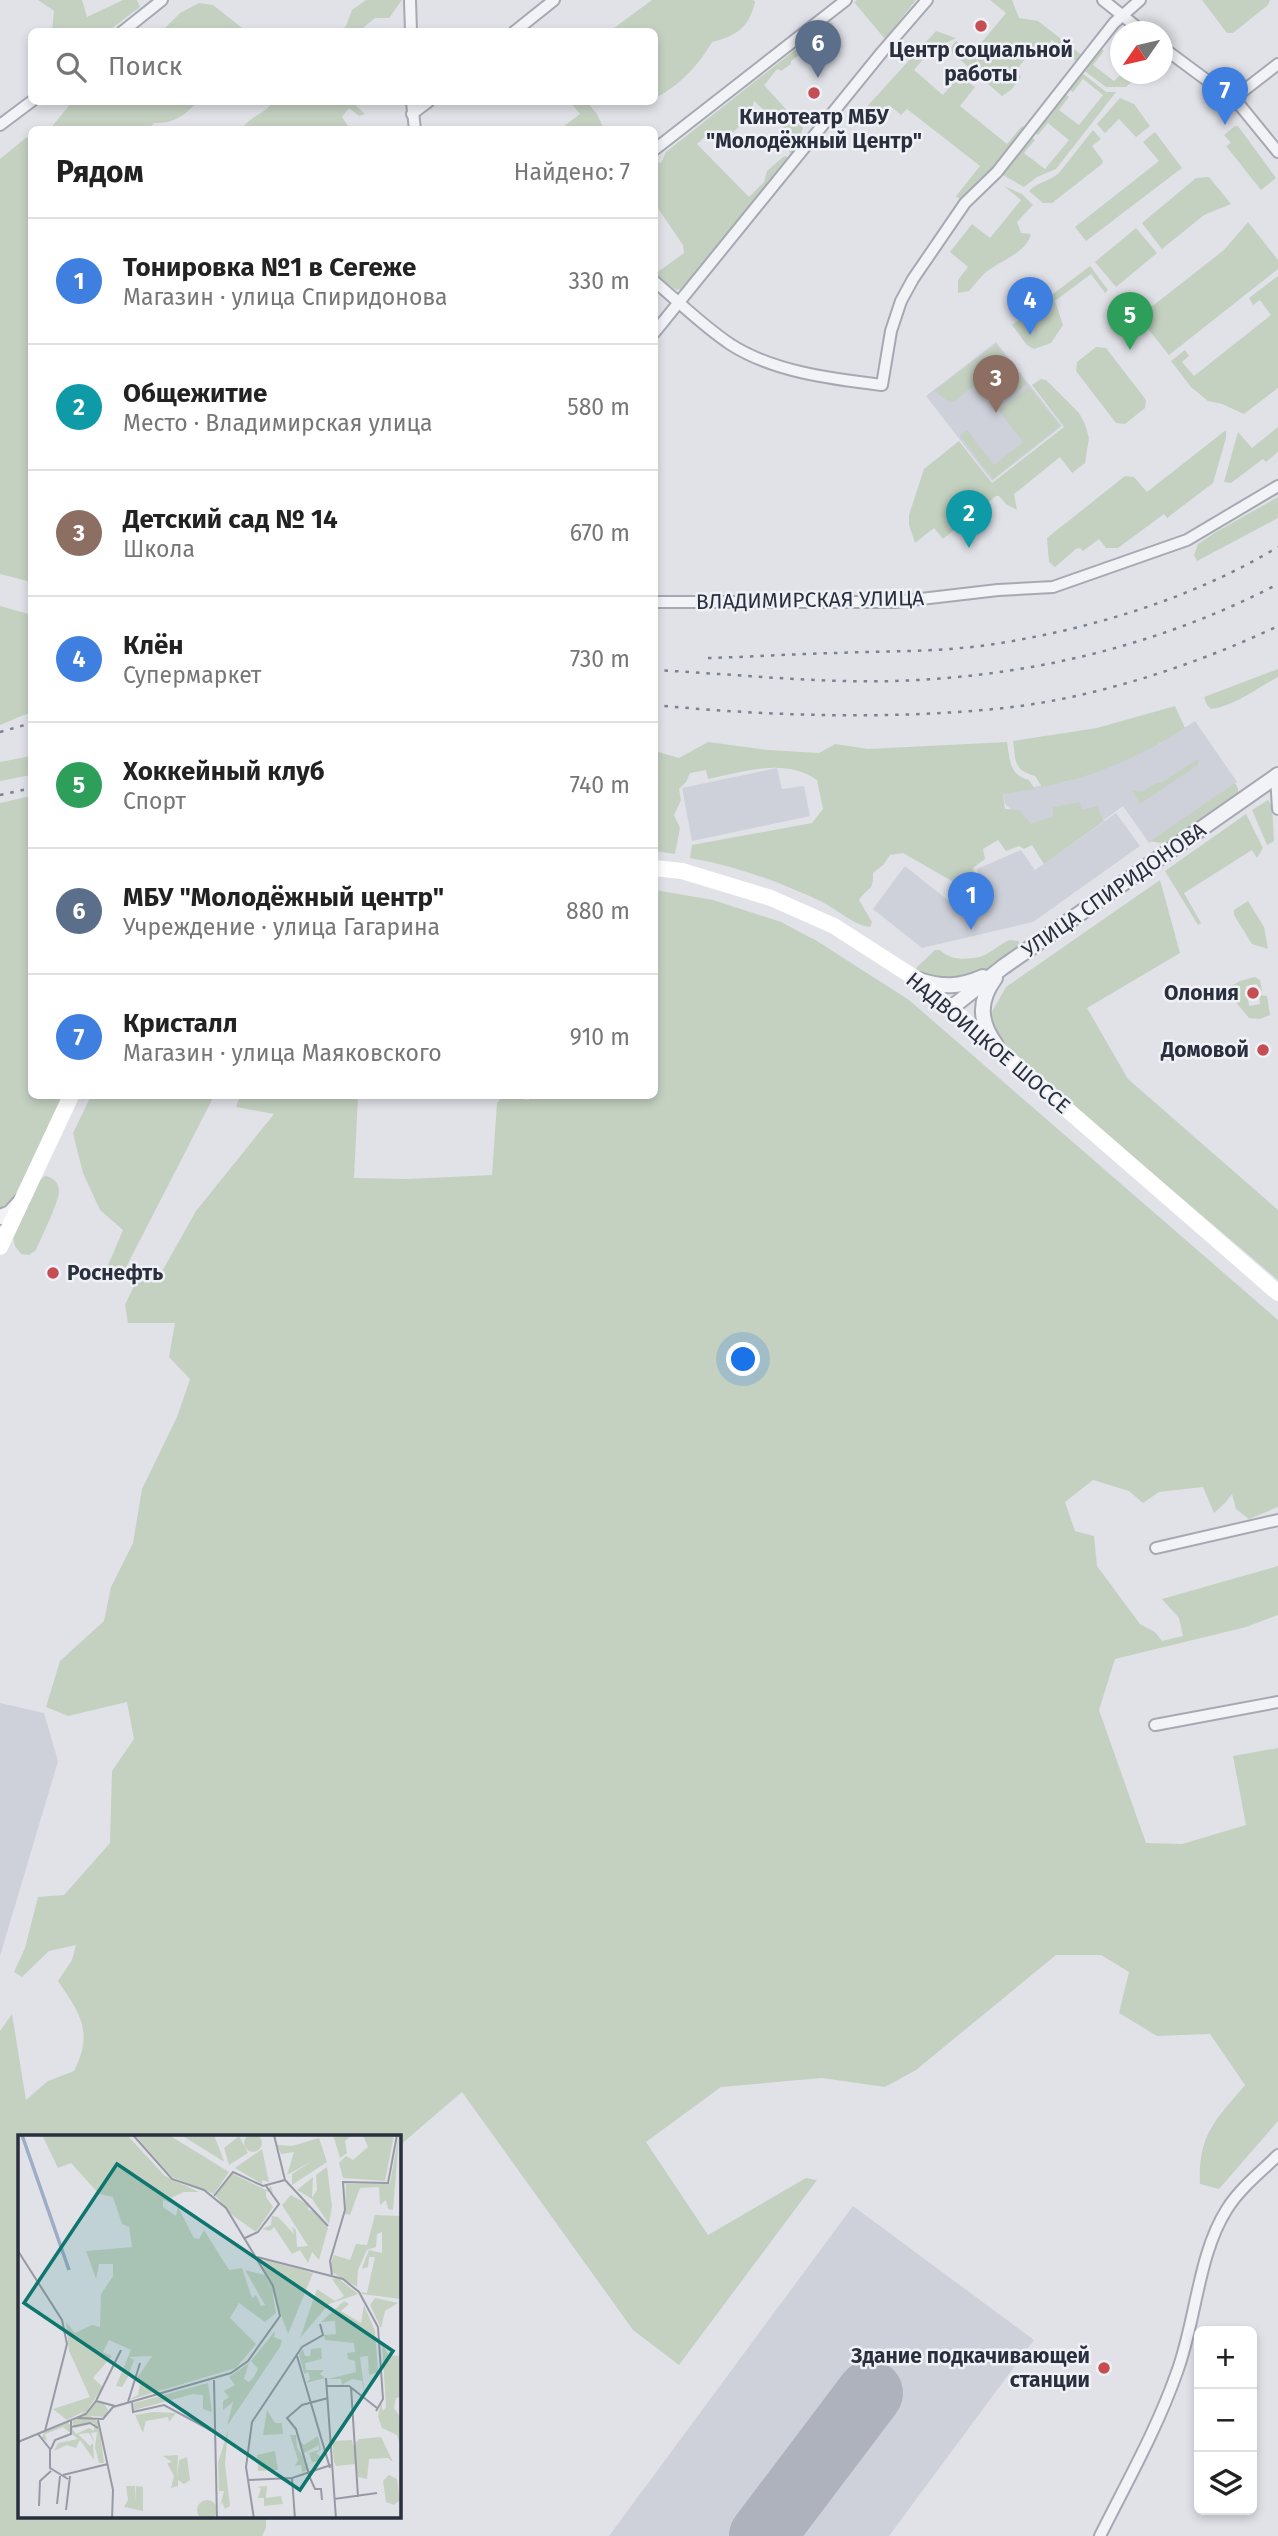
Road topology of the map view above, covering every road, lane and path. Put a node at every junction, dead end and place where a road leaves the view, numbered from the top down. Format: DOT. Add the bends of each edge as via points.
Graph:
graph roads {
  1 [pos="162,0"];
  2 [pos="410,0"];
  3 [pos="554,0"];
  4 [pos="846,0"];
  5 [pos="927,0"];
  6 [pos="1103,0"];
  7 [pos="1140,0"];
  8 [pos="1121,15"];
  9 [pos="1129,21"];
  10 [pos="127,28"];
  11 [pos="411,28"];
  12 [pos="519,28"];
  13 [pos="1173,55"];
  14 [pos="1278,64"];
  15 [pos="1234,98"];
  16 [pos="28,104"];
  17 [pos="412,105"];
  18 [pos="424,105"];
  19 [pos="412,114"];
  20 [pos="0,125"];
  21 [pos="414,126"];
  22 [pos="658,147"];
  23 [pos="1278,152"];
  24 [pos="658,285"];
  25 [pos="679,303"];
  26 [pos="658,328"];
  27 [pos="1278,486"];
  28 [pos="658,602"];
  29 [pos="1277,776"];
  30 [pos="1278,809"];
  31 [pos="658,868"];
  32 [pos="1003,967"];
  33 [pos="918,980"];
  34 [pos="951,1008"];
  35 [pos="1006,1056"];
  36 [pos="70,1099"];
  37 [pos="22,1200"];
  38 [pos="0,1217"];
  39 [pos="0,1247"];
  40 [pos="1278,1293"];
  41 [pos="1278,1520"];
  42 [pos="1156,1548"];
  43 [pos="1278,1702"];
  44 [pos="1155,1725"];
  45 [pos="1278,2155"];
  46 [pos="1100,2536"];
  1 -- 10 [label="street"];
  2 -- 11 [label="street"];
  3 -- 12 [label="street"];
  4 -- 22 [label="street"];
  5 -- 25 [label="street"];
  6 -- 8 [label="street"];
  7 -- 8 [label="street"];
  8 -- 9 [label="street"];
  8 -- 25 [label="street" via="998,172 965,203 913,279 891,331 882,385 824,378 776,365 731,345"];
  13 -- 15 [label="street"];
  14 -- 15 [label="street"];
  15 -- 23 [label="street"];
  16 -- 20 [label="street"];
  17 -- 19 [label="street"];
  18 -- 19 [label="street"];
  19 -- 21 [label="street"];
  24 -- 25 [label="street"];
  25 -- 26 [label="street"];
  27 -- 28 [label="street, ВЛАДИМИРСКАЯ УЛИЦА" via="1187,540 1053,587 895,602"];
  29 -- 30 [label="street"];
  29 -- 32 [label="street, УЛИЦА СПИРИДОНОВА"];
  31 -- 33 [label="main road, НАДВОИЦКОЕ ШОССЕ" via="682,871 771,898 834,926"];
  32 -- 33 [label="street" via="957,986"];
  32 -- 34 [label="street, УЛИЦА СПИРИДОНОВА"];
  32 -- 35 [label="street" via="986,992 982,1015"];
  33 -- 34 [label="main road, НАДВОИЦКОЕ ШОССЕ"];
  34 -- 35 [label="main road, НАДВОИЦКОЕ ШОССЕ"];
  35 -- 40 [label="main road, НАДВОИЦКОЕ ШОССЕ"];
  36 -- 37 [label="main road"];
  37 -- 38 [label="street"];
  37 -- 39 [label="main road"];
  41 -- 42 [label="street"];
  43 -- 44 [label="street"];
  45 -- 46 [label="street" via="1235,2197 1219,2222 1175,2378"];
}
